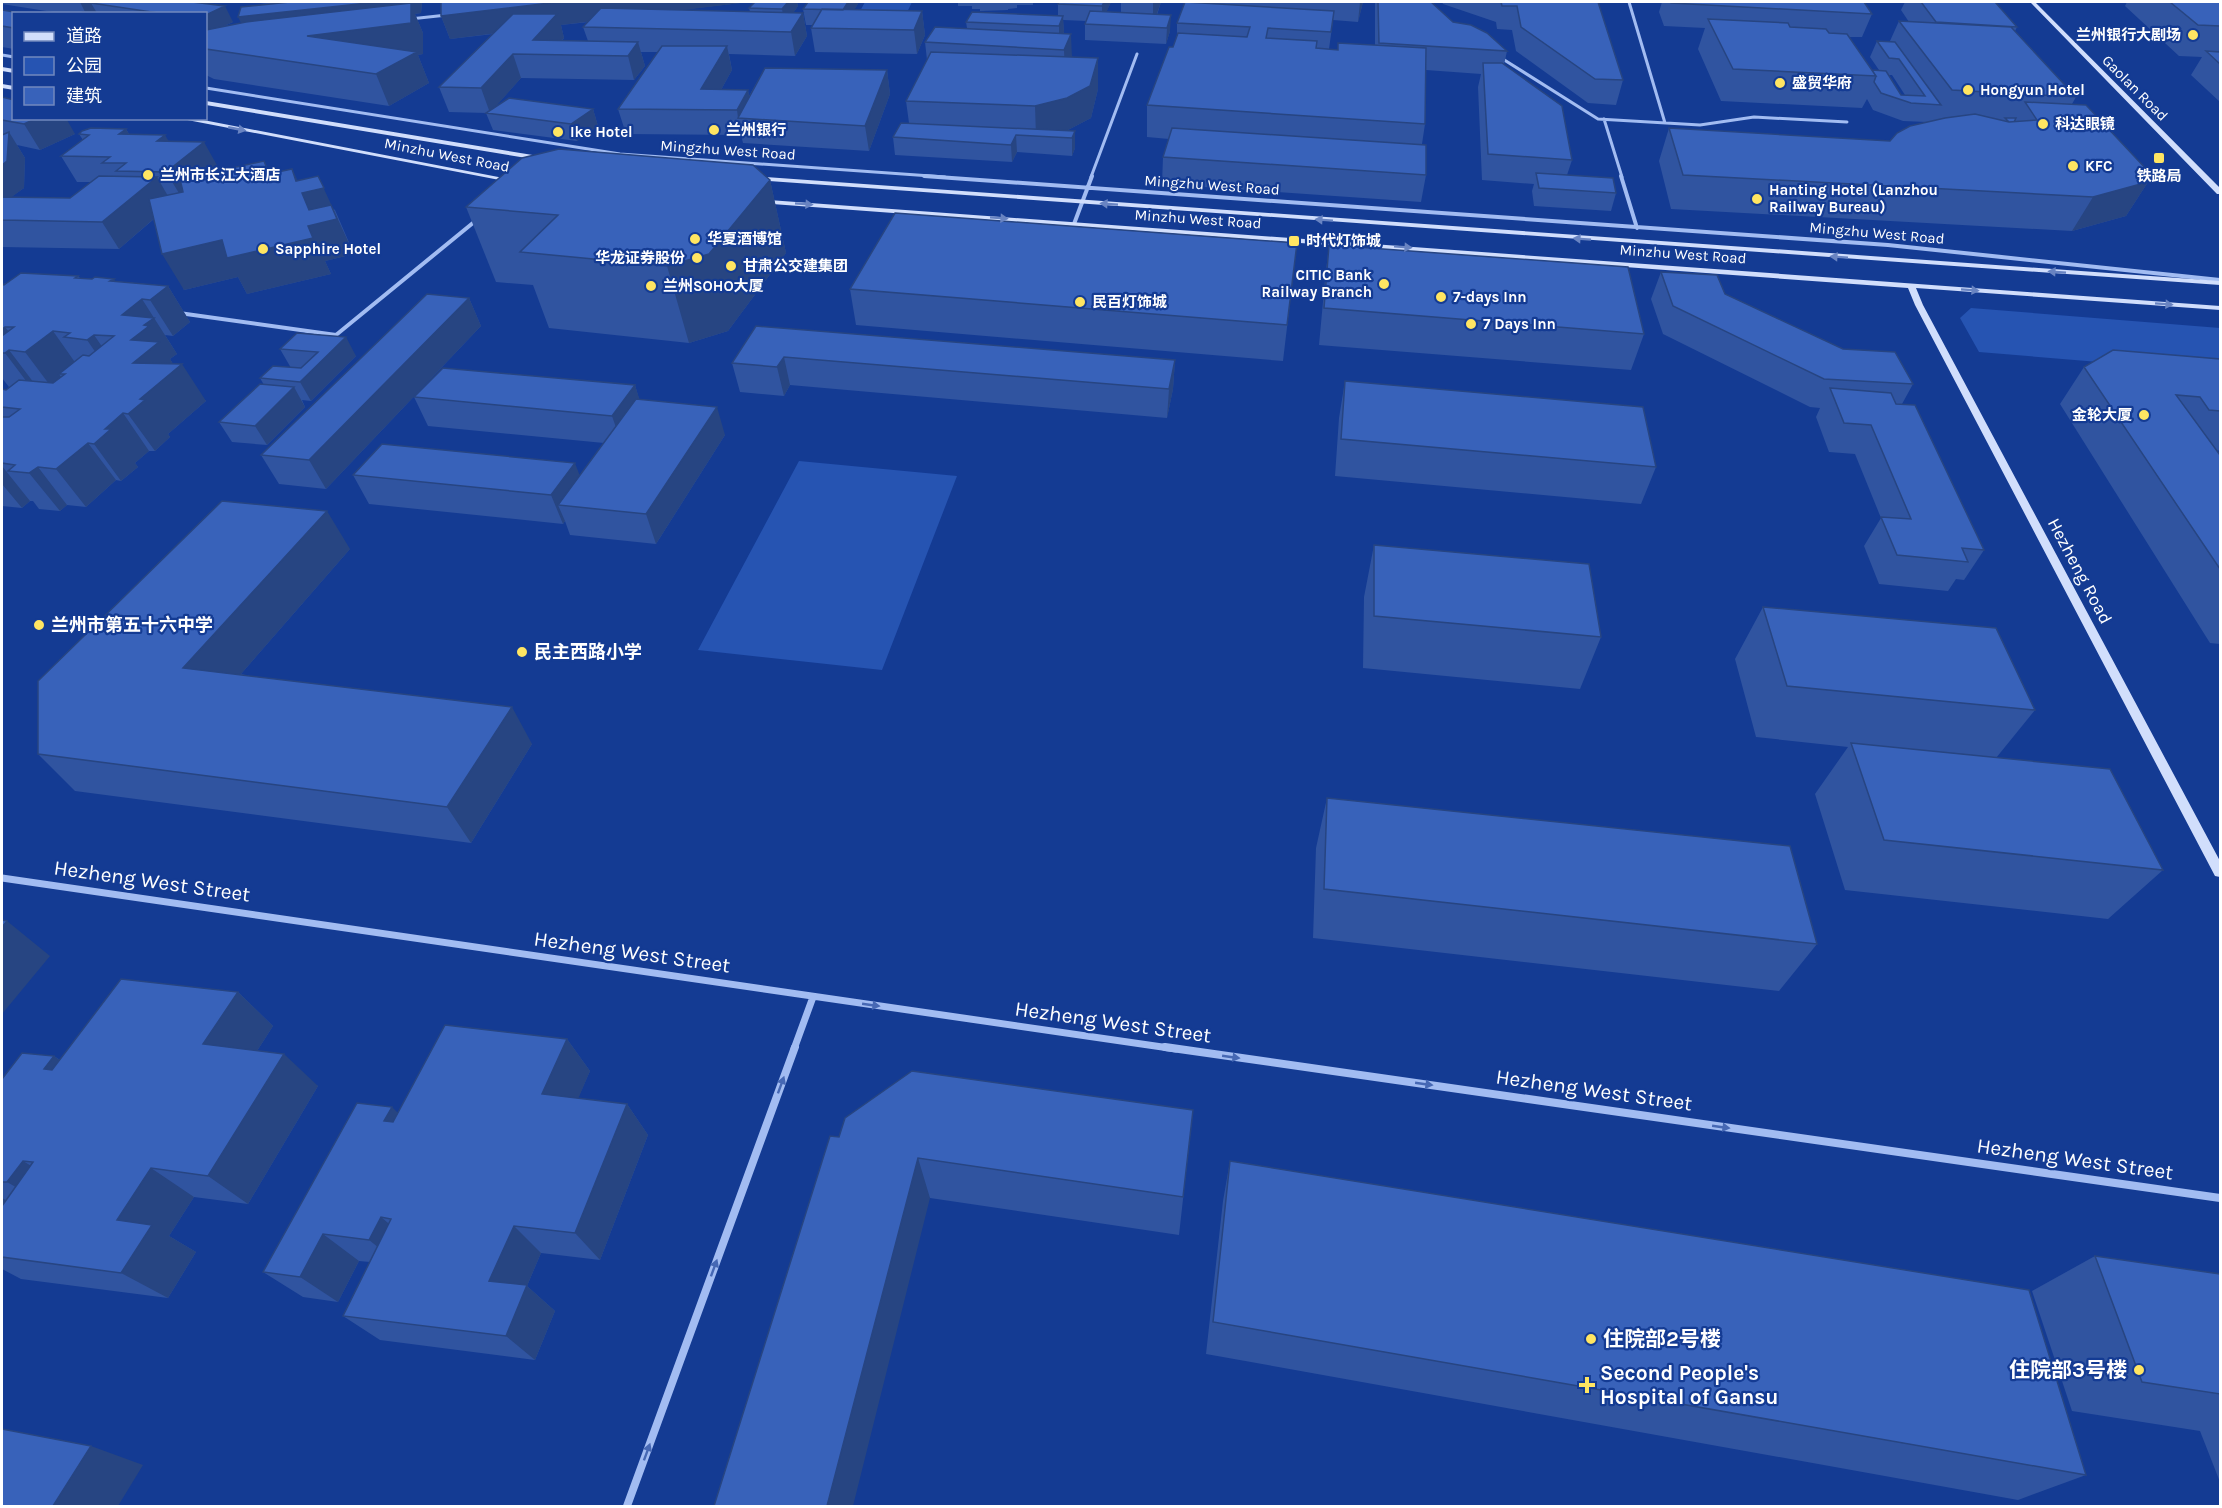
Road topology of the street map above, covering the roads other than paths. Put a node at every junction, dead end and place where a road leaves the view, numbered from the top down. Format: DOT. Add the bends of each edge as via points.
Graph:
graph roads {
  1 [pos="1629,2"];
  2 [pos="2032,2"];
  3 [pos="441,9"];
  4 [pos="452,14"];
  5 [pos="441,15"];
  6 [pos="406,20"];
  7 [pos="1137,54"];
  8 [pos="1498,55"];
  9 [pos="207,88"];
  10 [pos="207,103"];
  11 [pos="1604,119"];
  12 [pos="191,120"];
  13 [pos="1848,122"];
  14 [pos="1665,123"];
  15 [pos="558,161"];
  16 [pos="748,178"];
  17 [pos="522,183"];
  18 [pos="1088,188"];
  19 [pos="514,189"];
  20 [pos="2220,192"];
  21 [pos="755,201"];
  22 [pos="1083,202"];
  23 [pos="480,217"];
  24 [pos="1074,224"];
  25 [pos="1637,228"];
  26 [pos="2220,282"];
  27 [pos="1911,285"];
  28 [pos="2220,308"];
  29 [pos="170,311"];
  30 [pos="2220,872"];
  31 [pos="2,878"];
  32 [pos="813,997"];
  33 [pos="2220,1198"];
  34 [pos="627,1506"];
  1 -- 14 [label="street"];
  2 -- 20 [label="main road, Gaolan Road"];
  3 -- 5 [label="street"];
  4 -- 5 [label="street"];
  5 -- 6 [label="street"];
  7 -- 18 [label="street"];
  8 -- 11 [label="street" via="1598,119"];
  9 -- 18 [label="street, Mingzhu West Road" via="620,154"];
  10 -- 15 [label="main road, Minzhu West Road"];
  11 -- 14 [label="street"];
  11 -- 25 [label="street"];
  12 -- 17 [label="main road, Minzhu West Road, one-way"];
  13 -- 14 [label="street" via="1754,117 1700,125"];
  16 -- 22 [label="main road, Minzhu West Road"];
  17 -- 19 [label="street"];
  18 -- 22 [label="street"];
  18 -- 25 [label="street, Mingzhu West Road"];
  21 -- 24 [label="main road, Minzhu West Road, one-way"];
  22 -- 24 [label="street"];
  26 -- 22 [label="main road, Minzhu West Road, one-way"];
  23 -- 29 [label="street" via="336,335"];
  24 -- 27 [label="main road, Minzhu West Road, one-way"];
  25 -- 26 [label="street, Mingzhu West Road" via="1888,245"];
  27 -- 28 [label="main road, Minzhu West Road, one-way"];
  27 -- 30 [label="main road, Hezheng Road"];
  31 -- 32 [label="street, Hezheng West Street"];
  32 -- 33 [label="street, Hezheng West Street, one-way"];
  34 -- 32 [label="street, one-way"];
}
